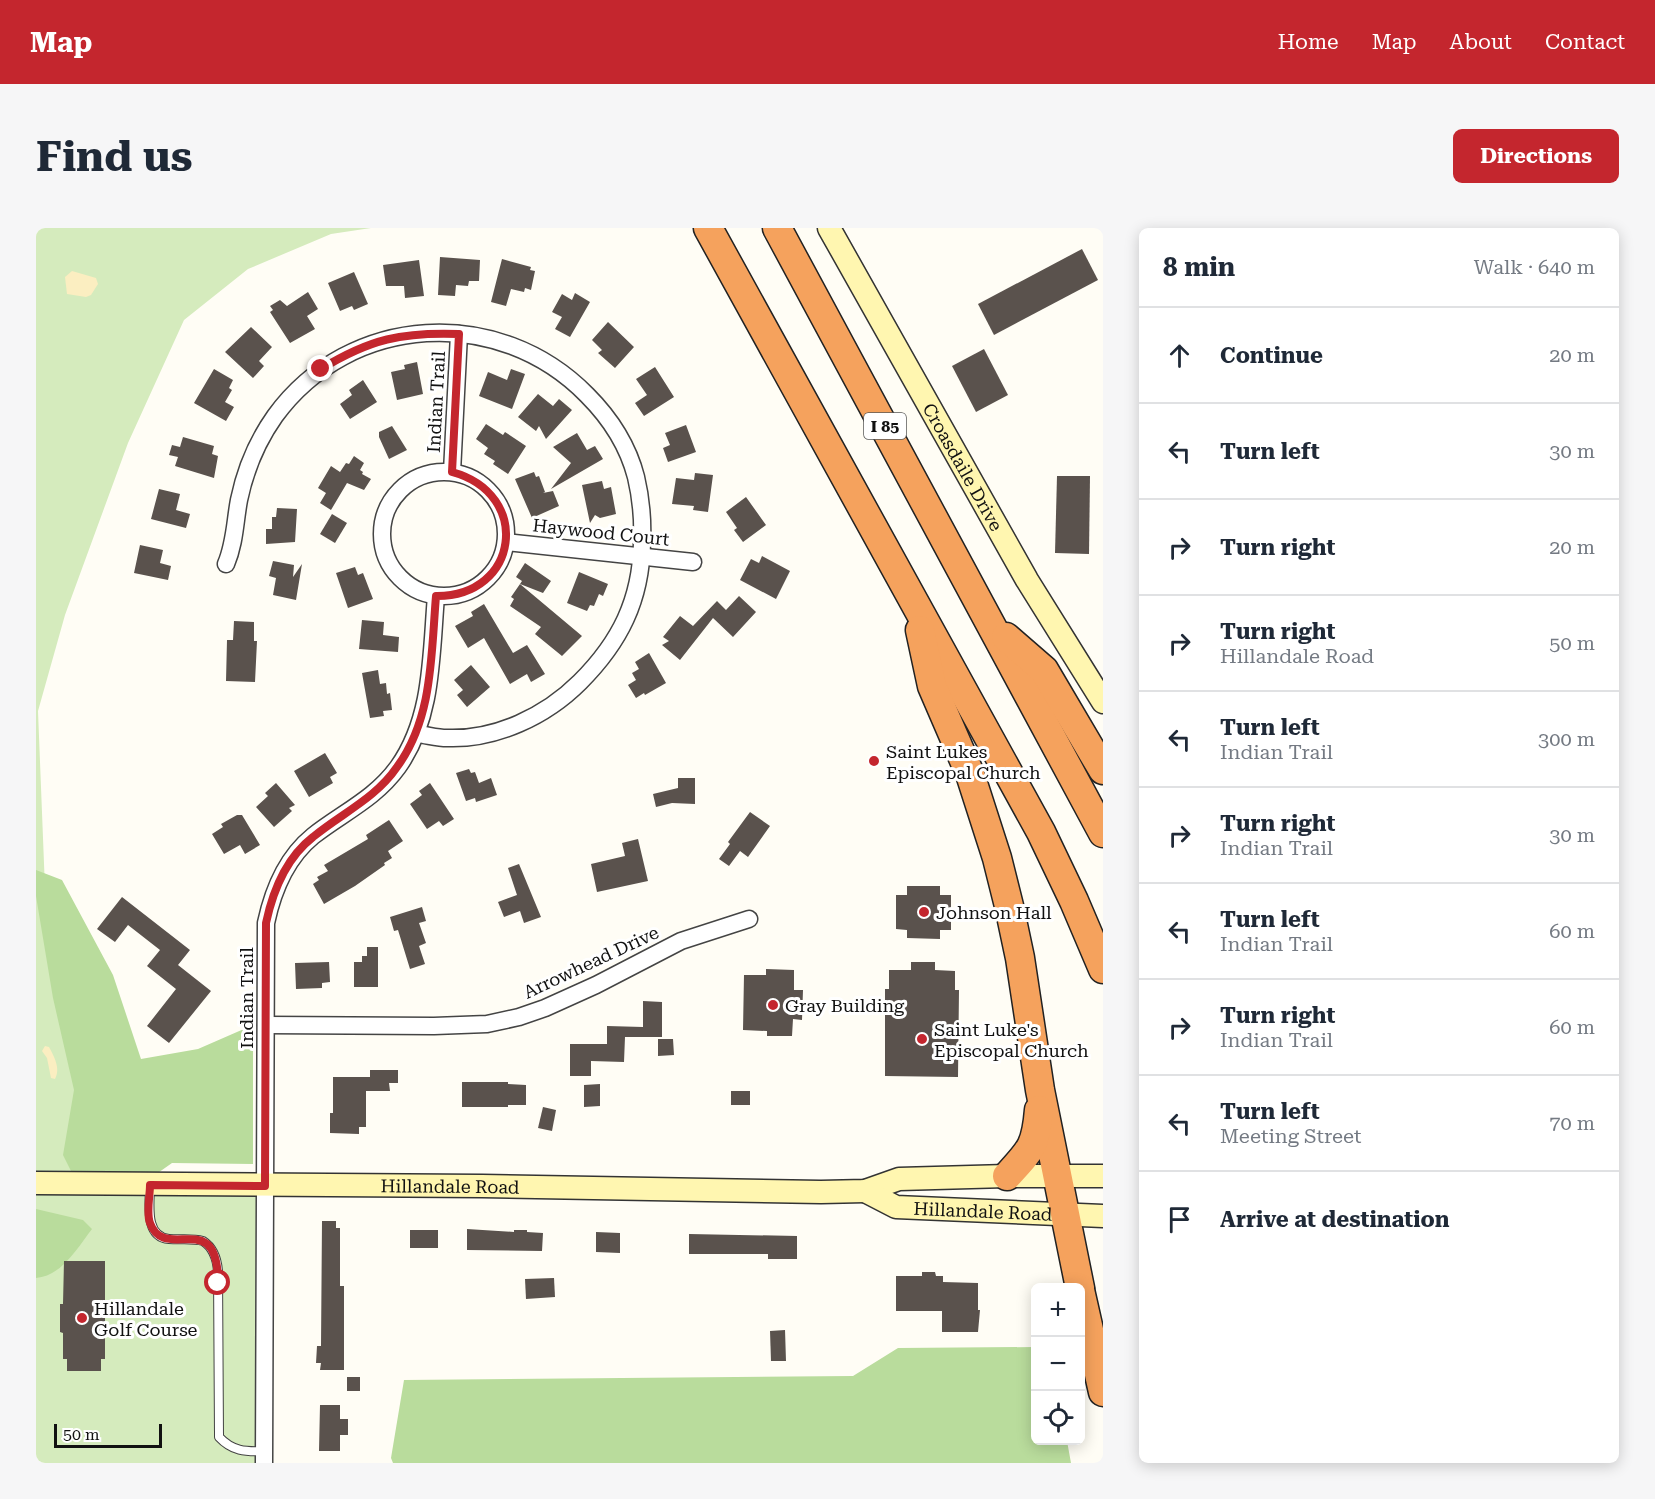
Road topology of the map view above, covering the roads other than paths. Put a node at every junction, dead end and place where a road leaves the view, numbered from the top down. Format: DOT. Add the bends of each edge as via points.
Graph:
graph roads {
  1 [pos="708,228"];
  2 [pos="777,228"];
  3 [pos="829,228"];
  4 [pos="459,334"];
  5 [pos="452,472"];
  6 [pos="506,542"];
  7 [pos="642,556"];
  8 [pos="693,562"];
  9 [pos="226,564"];
  10 [pos="436,596"];
  11 [pos="914,601"];
  12 [pos="992,625"];
  13 [pos="1103,702"];
  14 [pos="417,734"];
  15 [pos="1103,770"];
  16 [pos="1103,833"];
  17 [pos="749,919"];
  18 [pos="1103,969"];
  19 [pos="266,1025"];
  20 [pos="1040,1090"];
  21 [pos="1007,1176"];
  22 [pos="1058,1176"];
  23 [pos="1101,1176"];
  24 [pos="36,1184"];
  25 [pos="150,1185"];
  26 [pos="265,1186"];
  27 [pos="865,1191"];
  28 [pos="1064,1215"];
  29 [pos="1103,1216"];
  30 [pos="1079,1283"];
  31 [pos="1085,1311"];
  32 [pos="1103,1392"];
  33 [pos="264,1457"];
  1 -- 11 [label="highway"];
  2 -- 12 [label="highway, I 85"];
  3 -- 13 [label="main road, Croasdaile Drive" via="1021,571"];
  4 -- 5 [label="street, Indian Trail"];
  4 -- 7 [label="street" via="494,339 526,351 554,367 599,407 636,475 643,526"];
  4 -- 9 [label="street" via="426,333 367,344 321,369 296,390 260,440 249,467"];
  5 -- 6 [label="street, Indian Trail" via="478,482 493,496 503,514"];
  5 -- 10 [label="street, Indian Trail" via="425,474 406,484 392,500 382,526 390,566 410,586"];
  6 -- 7 [label="street, Haywood Court"];
  6 -- 10 [label="street, Indian Trail" via="487,579 464,593"];
  7 -- 8 [label="street, Haywood Court"];
  7 -- 14 [label="street" via="626,620 612,645 572,690 537,715 500,731 464,738"];
  10 -- 14 [label="street, Indian Trail" via="428,688"];
  11 -- 18 [label="highway" via="1041,832"];
  11 -- 20 [label="highway" via="932,686 970,774 999,867 1020,958"];
  12 -- 15 [label="highway" via="1044,670"];
  12 -- 16 [label="highway, I 85"];
  14 -- 19 [label="street, Indian Trail" via="383,785 313,836 285,868 270,901 266,923"];
  17 -- 19 [label="street, Arrowhead Drive" via="681,941 596,985 519,1017 487,1024 434,1026"];
  19 -- 26 [label="street, Indian Trail"];
  20 -- 21 [label="highway" via="1034,1143"];
  20 -- 22 [label="highway"];
  21 -- 22 [label="main road, Hillandale Road"];
  21 -- 27 [label="main road, Hillandale Road" via="899,1179"];
  22 -- 23 [label="main road, Hillandale Road"];
  22 -- 28 [label="highway"];
  24 -- 25 [label="main road, Hillandale Road"];
  25 -- 26 [label="main road, Hillandale Road"];
  25 -- 33 [label="lane" via="149,1222 157,1233 162,1238 203,1241 216,1258 219,1437 232,1448"];
  26 -- 27 [label="main road, Hillandale Road"];
  26 -- 33 [label="street, Indian Trail"];
  27 -- 28 [label="main road, Hillandale Road" via="896,1207"];
  28 -- 29 [label="main road, Hillandale Road"];
  28 -- 30 [label="highway"];
  31 -- 32 [label="highway"];
}
